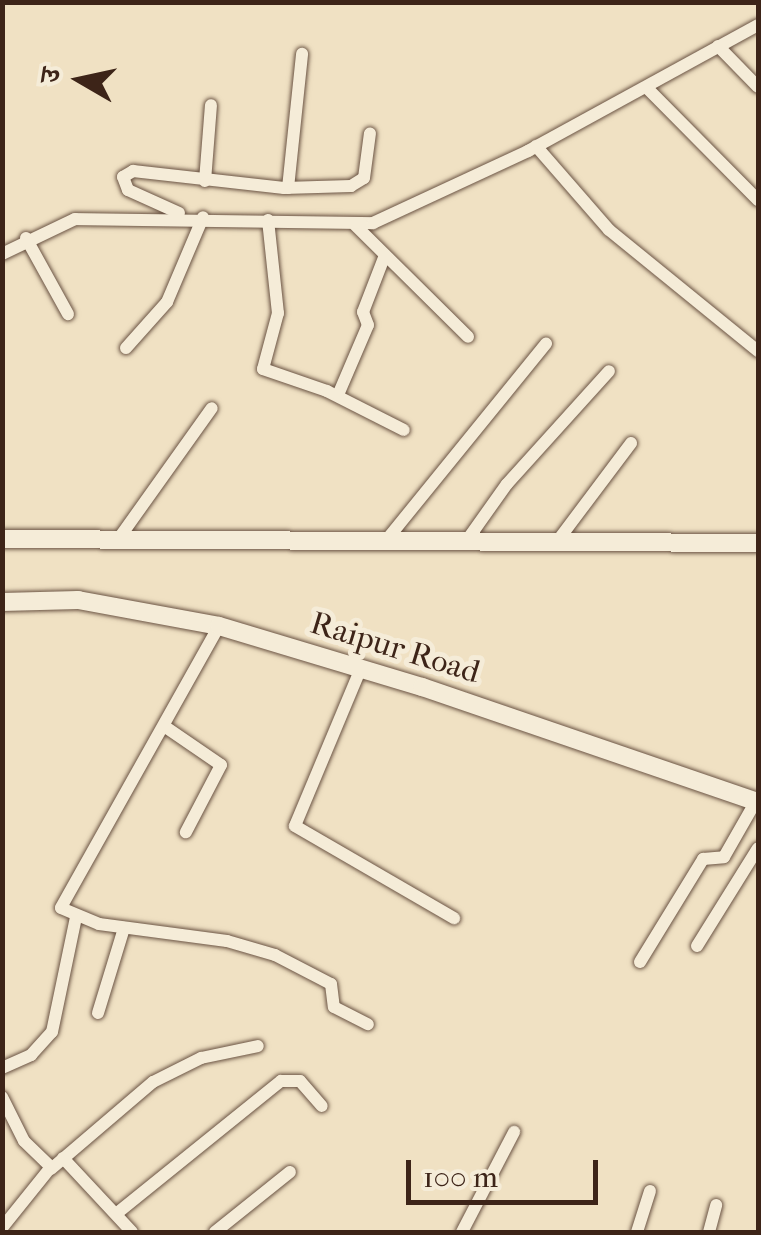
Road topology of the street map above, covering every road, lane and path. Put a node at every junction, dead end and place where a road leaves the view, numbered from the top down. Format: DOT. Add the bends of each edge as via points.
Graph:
graph roads {
  1 [pos="758,25"];
  2 [pos="718,46"];
  3 [pos="302,54"];
  4 [pos="758,87"];
  5 [pos="648,88"];
  6 [pos="211,105"];
  7 [pos="370,134"];
  8 [pos="536,146"];
  9 [pos="205,182"];
  10 [pos="288,188"];
  11 [pos="758,200"];
  12 [pos="186,216"];
  13 [pos="203,217"];
  14 [pos="268,220"];
  15 [pos="355,224"];
  16 [pos="26,238"];
  17 [pos="2,254"];
  18 [pos="386,255"];
  19 [pos="68,314"];
  20 [pos="468,338"];
  21 [pos="546,344"];
  22 [pos="126,348"];
  23 [pos="758,351"];
  24 [pos="608,371"];
  25 [pos="338,396"];
  26 [pos="212,408"];
  27 [pos="404,430"];
  28 [pos="632,443"];
  29 [pos="2,539"];
  30 [pos="117,541"];
  31 [pos="384,543"];
  32 [pos="465,543"];
  33 [pos="556,543"];
  34 [pos="758,544"];
  35 [pos="2,602"];
  36 [pos="218,626"];
  37 [pos="361,668"];
  38 [pos="164,726"];
  39 [pos="757,802"];
  40 [pos="186,832"];
  41 [pos="758,848"];
  42 [pos="76,918"];
  43 [pos="454,918"];
  44 [pos="124,928"];
  45 [pos="697,946"];
  46 [pos="640,962"];
  47 [pos="98,1013"];
  48 [pos="368,1024"];
  49 [pos="258,1046"];
  50 [pos="2,1068"];
  51 [pos="2,1096"];
  52 [pos="322,1106"];
  53 [pos="514,1132"];
  54 [pos="63,1158"];
  55 [pos="51,1169"];
  56 [pos="290,1172"];
  57 [pos="650,1191"];
  58 [pos="716,1205"];
  59 [pos="116,1214"];
  60 [pos="2,1228"];
  61 [pos="132,1232"];
  62 [pos="216,1232"];
  63 [pos="462,1232"];
  64 [pos="637,1232"];
  65 [pos="710,1232"];
  1 -- 2 [label="street"];
  2 -- 4 [label="street"];
  2 -- 5 [label="street"];
  3 -- 10 [label="street"];
  5 -- 8 [label="street"];
  5 -- 11 [label="street"];
  6 -- 9 [label="street"];
  7 -- 10 [label="street" via="362,181"];
  8 -- 15 [label="street" via="393,216"];
  8 -- 23 [label="street" via="609,230"];
  9 -- 10 [label="street"];
  9 -- 12 [label="street" via="133,171 123,176 128,190"];
  12 -- 13 [label="street"];
  12 -- 16 [label="street" via="75,219"];
  13 -- 14 [label="street"];
  13 -- 22 [label="street" via="167,302"];
  14 -- 15 [label="street"];
  14 -- 25 [label="street" via="278,313 262,366"];
  15 -- 18 [label="street"];
  16 -- 17 [label="street"];
  16 -- 19 [label="street"];
  18 -- 20 [label="street"];
  18 -- 25 [label="street" via="363,312 368,325"];
  21 -- 31 [label="street"];
  24 -- 32 [label="street" via="507,484"];
  25 -- 27 [label="street"];
  26 -- 30 [label="street"];
  28 -- 33 [label="street"];
  29 -- 30 [label="main road"];
  30 -- 31 [label="main road"];
  31 -- 32 [label="main road"];
  32 -- 33 [label="main road"];
  33 -- 34 [label="main road"];
  35 -- 36 [label="main road, Raipur Road" via="78,600"];
  36 -- 37 [label="main road, Raipur Road"];
  36 -- 38 [label="street"];
  37 -- 39 [label="main road, Raipur Road"];
  37 -- 43 [label="street" via="295,826"];
  38 -- 40 [label="street" via="221,765"];
  38 -- 42 [label="street" via="103,843 62,898 62,910"];
  39 -- 46 [label="street" via="724,857 703,859"];
  41 -- 45 [label="street"];
  42 -- 44 [label="street"];
  42 -- 50 [label="street" via="52,1032 31,1054"];
  44 -- 47 [label="street"];
  44 -- 48 [label="street" via="227,942 275,956 331,984 336,1010"];
  49 -- 54 [label="street" via="181,1066 126,1101"];
  51 -- 55 [label="street" via="19,1133"];
  52 -- 59 [label="street" via="300,1081 280,1080"];
  53 -- 63 [label="street"];
  54 -- 55 [label="street"];
  54 -- 59 [label="street"];
  55 -- 60 [label="street"];
  56 -- 62 [label="street"];
  57 -- 64 [label="street"];
  58 -- 65 [label="street"];
  59 -- 61 [label="street"];
}
